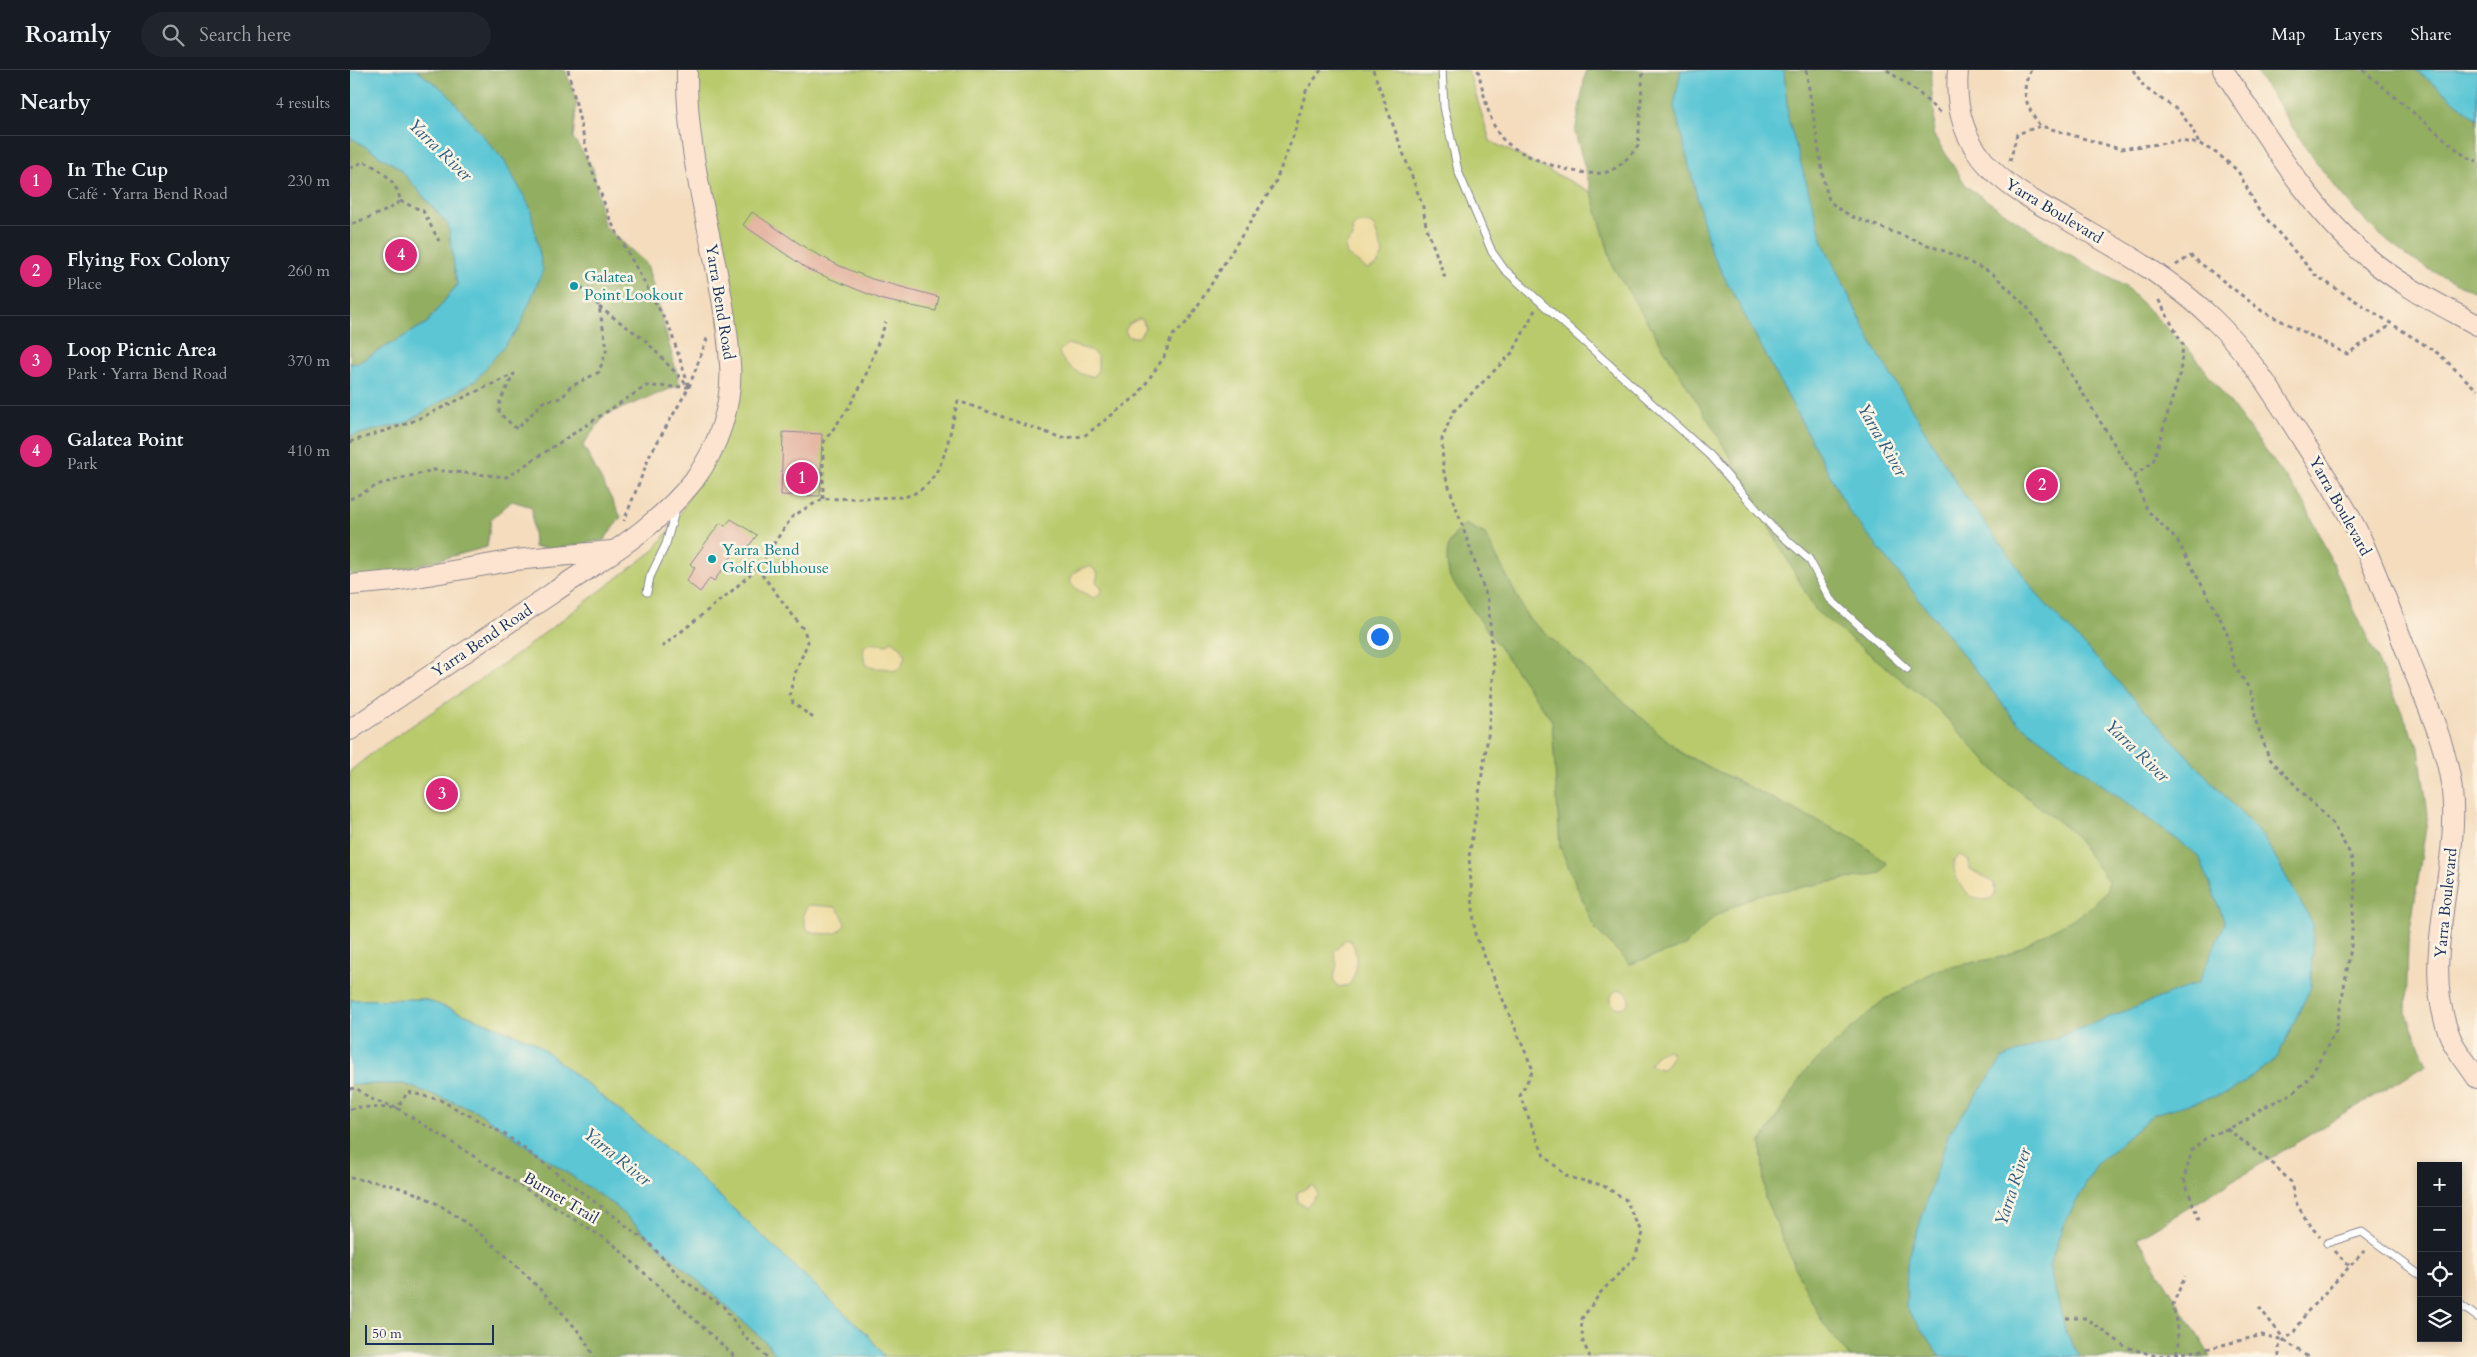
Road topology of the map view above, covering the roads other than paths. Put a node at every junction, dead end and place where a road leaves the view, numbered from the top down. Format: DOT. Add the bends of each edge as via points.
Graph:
graph roads {
  1 [pos="687,70"];
  2 [pos="1442,70"];
  3 [pos="1958,70"];
  4 [pos="2223,70"];
  5 [pos="2477,325"];
  6 [pos="679,498"];
  7 [pos="614,551"];
  8 [pos="350,585"];
  9 [pos="647,592"];
  10 [pos="1907,669"];
  11 [pos="350,730"];
  12 [pos="2477,1078"];
  13 [pos="2327,1243"];
  14 [pos="2417,1273"];
  15 [pos="2462,1306"];
  16 [pos="2477,1317"];
  1 -- 6 [label="main road, Yarra Bend Road" via="689,127 731,367 722,428 710,454"];
  2 -- 10 [label="lane" via="1444,107 1458,171 1492,252 1504,269 1710,456 1773,528 1809,559 1830,599"];
  3 -- 12 [label="main road, Yarra Boulevard" via="1957,98 1965,130 1984,161 2010,185 2212,318 2265,382 2354,525 2427,704 2447,763 2452,788 2453,839 2441,938 2440,994 2442,1011 2453,1042"];
  4 -- 5 [label="main road" via="2318,208 2339,231 2394,277"];
  6 -- 7 [label="main road, Yarra Bend Road"];
  6 -- 9 [label="lane" via="666,544 650,576"];
  7 -- 8 [label="main road" via="514,560 394,581"];
  7 -- 11 [label="main road, Yarra Bend Road"];
  13 -- 14 [label="lane" via="2362,1232"];
  15 -- 16 [label="lane"];
}
